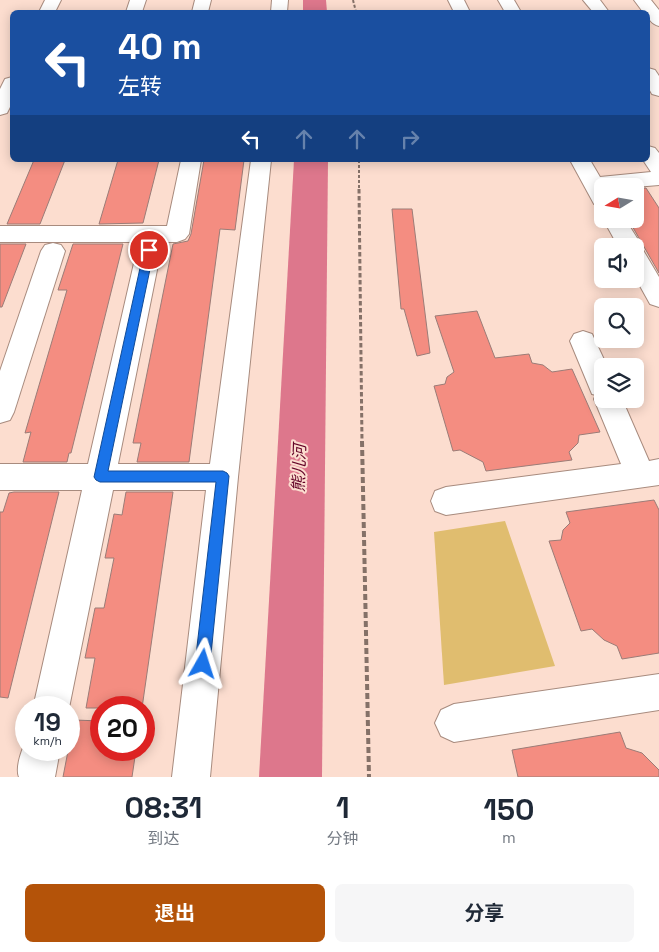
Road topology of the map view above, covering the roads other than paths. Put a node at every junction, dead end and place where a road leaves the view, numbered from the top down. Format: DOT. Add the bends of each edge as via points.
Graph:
graph roads {
  1 [pos="642,0"];
  2 [pos="659,21"];
  3 [pos="650,77"];
  4 [pos="10,87"];
  5 [pos="659,91"];
  6 [pos="0,109"];
  7 [pos="650,155"];
  8 [pos="191,162"];
  9 [pos="261,162"];
  10 [pos="581,162"];
  11 [pos="659,169"];
  12 [pos="659,178"];
  13 [pos="644,181"];
  14 [pos="594,184"];
  15 [pos="0,234"];
  16 [pos="53,250"];
  17 [pos="149,250"];
  18 [pos="644,272"];
  19 [pos="659,298"];
  20 [pos="583,341"];
  21 [pos="594,367"];
  22 [pos="613,408"];
  23 [pos="0,412"];
  24 [pos="649,473"];
  25 [pos="223,476"];
  26 [pos="0,477"];
  27 [pos="100,477"];
  28 [pos="446,501"];
  29 [pos="659,692"];
  30 [pos="54,696"];
  31 [pos="454,723"];
  32 [pos="191,777"];
  1 -- 2 [label="street"];
  3 -- 5 [label="street"];
  4 -- 6 [label="street"];
  7 -- 11 [label="street"];
  8 -- 15 [label="street" via="177,234"];
  9 -- 25 [label="street"];
  10 -- 14 [label="street"];
  12 -- 13 [label="street"];
  16 -- 23 [label="street"];
  17 -- 27 [label="street"];
  18 -- 19 [label="street"];
  20 -- 21 [label="street"];
  22 -- 24 [label="street"];
  24 -- 28 [label="street"];
  25 -- 27 [label="street"];
  25 -- 32 [label="street"];
  26 -- 27 [label="street"];
  27 -- 30 [label="street"];
  29 -- 31 [label="street"];
}
